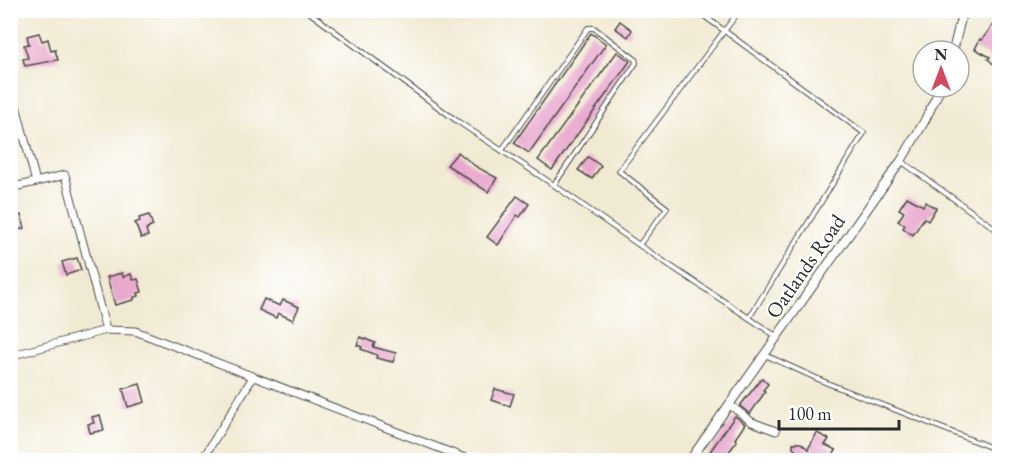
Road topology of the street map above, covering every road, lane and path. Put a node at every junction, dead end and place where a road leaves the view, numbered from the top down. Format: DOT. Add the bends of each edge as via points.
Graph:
graph roads {
  1 [pos="696,10"];
  2 [pos="740,10"];
  3 [pos="889,10"];
  4 [pos="963,11"];
  5 [pos="309,12"];
  6 [pos="725,31"];
  7 [pos="956,39"];
  8 [pos="10,83"];
  9 [pos="935,99"];
  10 [pos="502,150"];
  11 [pos="901,160"];
  12 [pos="36,182"];
  13 [pos="554,185"];
  14 [pos="10,188"];
  15 [pos="999,232"];
  16 [pos="639,245"];
  17 [pos="749,318"];
  18 [pos="106,330"];
  19 [pos="777,337"];
  20 [pos="765,355"];
  21 [pos="10,356"];
  22 [pos="252,377"];
  23 [pos="730,405"];
  24 [pos="776,431"];
  25 [pos="999,451"];
  26 [pos="202,460"];
  27 [pos="470,460"];
  28 [pos="690,460"];
  1 -- 6 [label="lane"];
  2 -- 6 [label="lane"];
  3 -- 4 [label="lane" via="934,15"];
  4 -- 7 [label="street"];
  5 -- 10 [label="lane"];
  6 -- 16 [label="lane" via="619,171 667,208"];
  6 -- 17 [label="lane" via="864,133"];
  8 -- 12 [label="street"];
  9 -- 11 [label="street, Oatlands Road"];
  10 -- 13 [label="lane"];
  10 -- 13 [label="lane" via="588,28 594,28 636,59 636,63"];
  11 -- 15 [label="lane"];
  11 -- 19 [label="street, Oatlands Road"];
  12 -- 14 [label="street"];
  12 -- 18 [label="street" via="65,175"];
  13 -- 16 [label="lane"];
  16 -- 17 [label="lane"];
  17 -- 19 [label="lane"];
  18 -- 21 [label="street"];
  18 -- 22 [label="street" via="152,336"];
  19 -- 20 [label="street, Oatlands Road"];
  20 -- 23 [label="street, Oatlands Road"];
  20 -- 25 [label="lane"];
  22 -- 26 [label="street"];
  22 -- 27 [label="street"];
  23 -- 24 [label="street" via="752,422"];
  23 -- 28 [label="street, Oatlands Road"];
}
